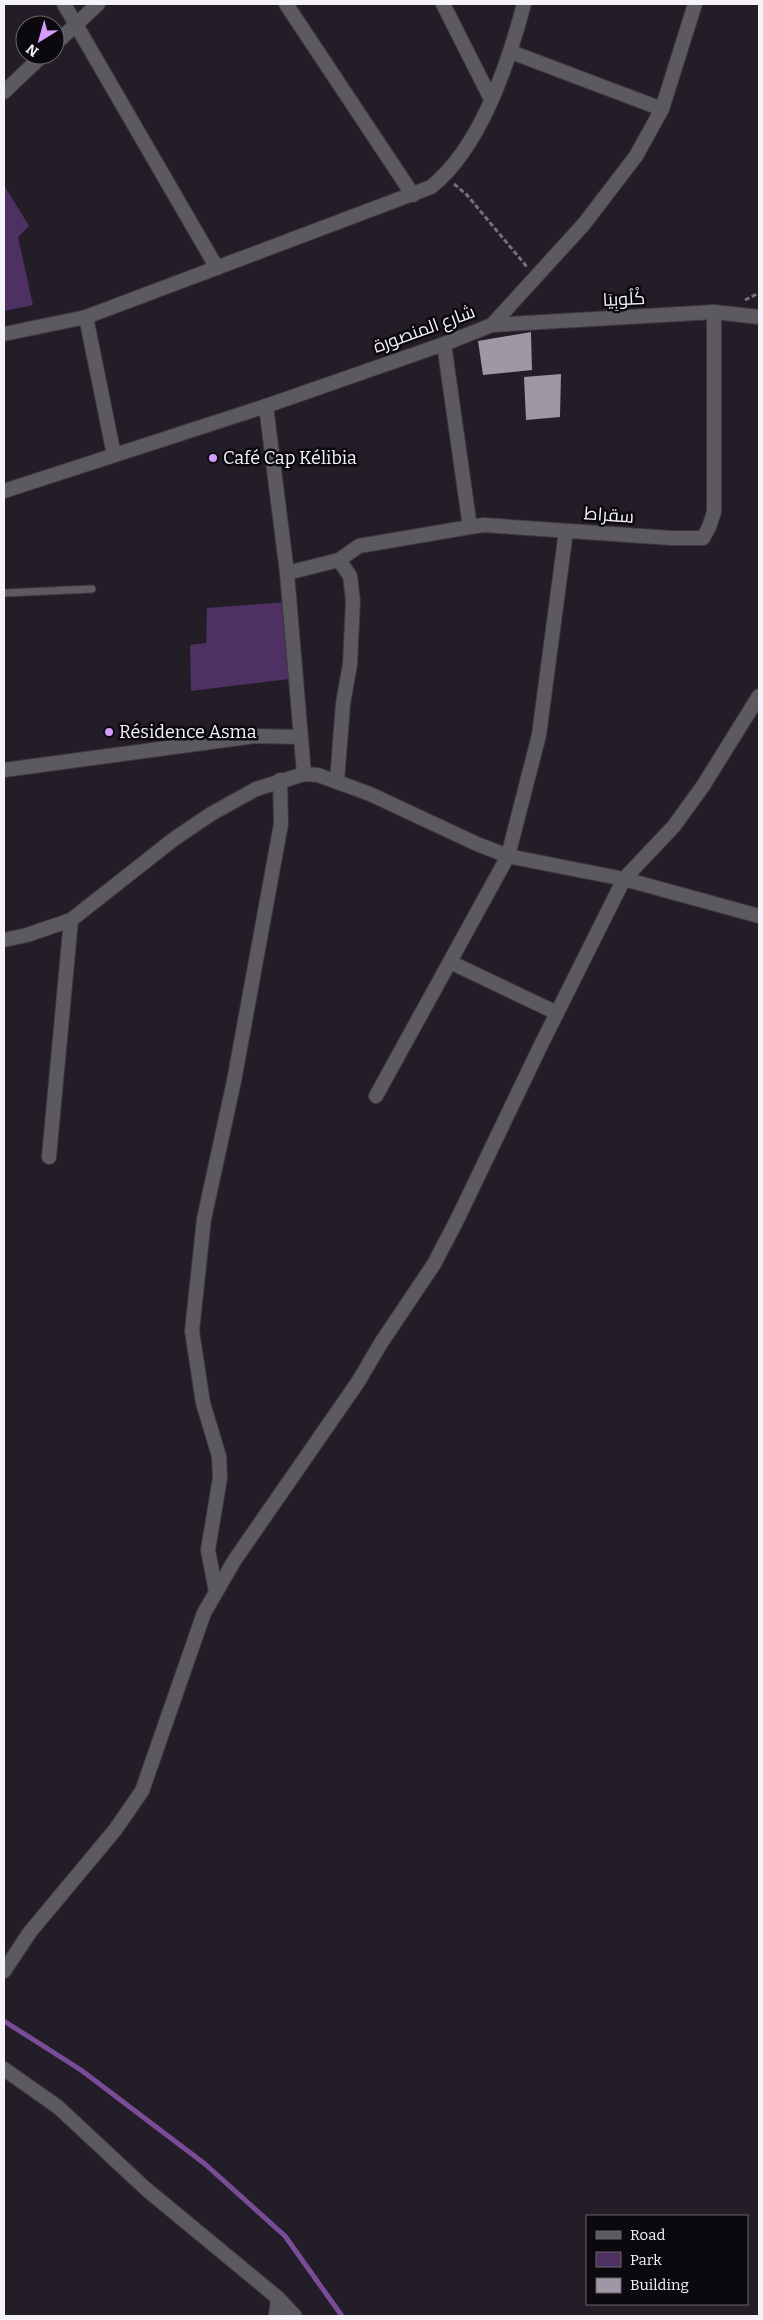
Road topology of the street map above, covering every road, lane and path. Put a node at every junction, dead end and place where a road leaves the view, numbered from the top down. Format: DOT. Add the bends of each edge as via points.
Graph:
graph roads {
  1 [pos="64,4"];
  2 [pos="98,4"];
  3 [pos="286,4"];
  4 [pos="443,4"];
  5 [pos="524,4"];
  6 [pos="695,4"];
  7 [pos="76,24"];
  8 [pos="65,34"];
  9 [pos="511,52"];
  10 [pos="32,65"];
  11 [pos="4,92"];
  12 [pos="491,99"];
  13 [pos="662,108"];
  14 [pos="443,176"];
  15 [pos="413,195"];
  16 [pos="217,268"];
  17 [pos="535,276"];
  18 [pos="714,312"];
  19 [pos="86,317"];
  20 [pos="759,317"];
  21 [pos="492,325"];
  22 [pos="4,334"];
  23 [pos="444,344"];
  24 [pos="266,406"];
  25 [pos="114,455"];
  26 [pos="4,491"];
  27 [pos="470,528"];
  28 [pos="566,531"];
  29 [pos="339,560"];
  30 [pos="288,573"];
  31 [pos="92,589"];
  32 [pos="4,593"];
  33 [pos="759,696"];
  34 [pos="300,737"];
  35 [pos="4,770"];
  36 [pos="304,774"];
  37 [pos="280,780"];
  38 [pos="337,781"];
  39 [pos="508,856"];
  40 [pos="624,879"];
  41 [pos="759,916"];
  42 [pos="71,920"];
  43 [pos="4,940"];
  44 [pos="450,962"];
  45 [pos="557,1013"];
  46 [pos="376,1096"];
  47 [pos="49,1157"];
  48 [pos="216,1592"];
  49 [pos="4,1971"];
  50 [pos="4,2069"];
  51 [pos="278,2298"];
  52 [pos="276,2316"];
  53 [pos="295,2316"];
  1 -- 7 [label="street"];
  2 -- 7 [label="street"];
  3 -- 15 [label="street"];
  4 -- 12 [label="street"];
  5 -- 9 [label="street"];
  6 -- 13 [label="street, شارع المنصورة"];
  7 -- 8 [label="street"];
  7 -- 16 [label="street"];
  9 -- 12 [label="street"];
  9 -- 13 [label="street"];
  10 -- 11 [label="street"];
  12 -- 14 [label="street" via="483,118"];
  13 -- 17 [label="street, شارع المنصورة" via="636,156 584,224"];
  14 -- 15 [label="street" via="431,187"];
  14 -- 17 [label="path" via="467,195"];
  15 -- 16 [label="street"];
  16 -- 19 [label="street"];
  17 -- 21 [label="street, شارع المنصورة"];
  18 -- 20 [label="street, كْلُوبِيَا"];
  18 -- 21 [label="street, كْلُوبِيَا"];
  18 -- 28 [label="street, سقراط" via="714,512 703,538"];
  19 -- 22 [label="street"];
  19 -- 25 [label="street"];
  21 -- 23 [label="street, شارع المنصورة"];
  23 -- 24 [label="street, شارع المنصورة"];
  23 -- 27 [label="street"];
  24 -- 25 [label="street, شارع المنصورة"];
  24 -- 30 [label="street"];
  25 -- 26 [label="street, شارع المنصورة"];
  27 -- 28 [label="street, سقراط" via="484,525"];
  27 -- 29 [label="street, سقراط" via="358,546"];
  28 -- 39 [label="street" via="539,735"];
  29 -- 30 [label="street"];
  29 -- 38 [label="street" via="350,576 353,601 350,664 343,704"];
  30 -- 34 [label="street"];
  31 -- 32 [label="lane"];
  33 -- 40 [label="street" via="674,826"];
  34 -- 35 [label="street" via="256,736"];
  34 -- 36 [label="street"];
  36 -- 37 [label="street"];
  36 -- 38 [label="street"];
  37 -- 42 [label="street" via="256,789 211,814"];
  37 -- 48 [label="street" via="281,824 234,1081 204,1219 192,1331 203,1403 219,1456 220,1478 208,1550"];
  38 -- 39 [label="street"];
  39 -- 40 [label="street"];
  39 -- 44 [label="street"];
  40 -- 41 [label="street"];
  40 -- 45 [label="street"];
  42 -- 43 [label="street"];
  42 -- 47 [label="street"];
  44 -- 45 [label="street"];
  44 -- 46 [label="street"];
  45 -- 48 [label="street" via="434,1264"];
  48 -- 49 [label="street" via="204,1613 142,1791 115,1830 30,1932"];
  50 -- 51 [label="street" via="58,2107 146,2189"];
  51 -- 52 [label="street"];
  51 -- 53 [label="street"];
}
